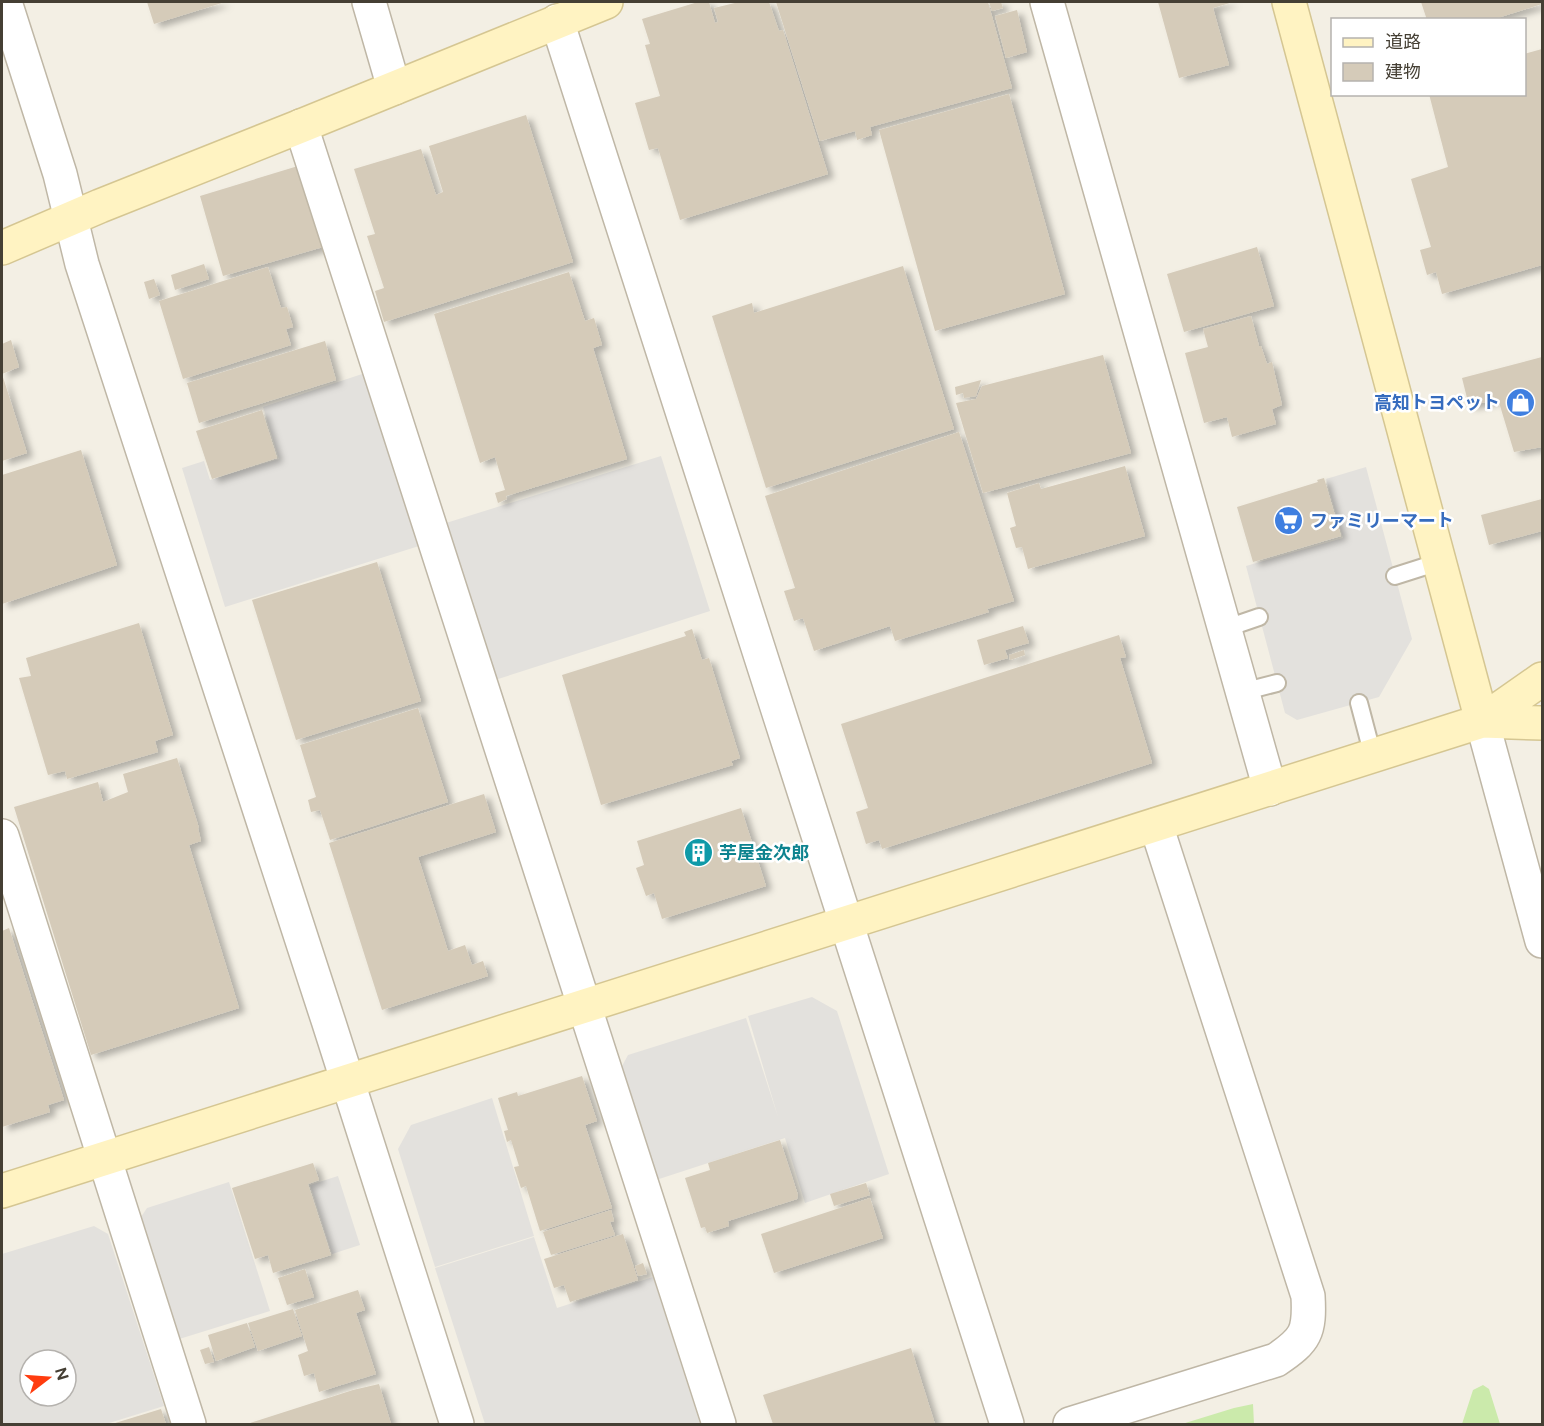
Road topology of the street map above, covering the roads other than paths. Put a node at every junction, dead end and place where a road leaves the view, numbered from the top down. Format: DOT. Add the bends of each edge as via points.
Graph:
graph roads {
  1 [pos="5,2"];
  2 [pos="369,2"];
  3 [pos="606,2"];
  4 [pos="1047,2"];
  5 [pos="1289,2"];
  6 [pos="557,21"];
  7 [pos="394,88"];
  8 [pos="301,126"];
  9 [pos="72,219"];
  10 [pos="2,248"];
  11 [pos="1439,562"];
  12 [pos="1395,576"];
  13 [pos="1259,617"];
  14 [pos="1224,629"];
  15 [pos="1542,679"];
  16 [pos="1277,683"];
  17 [pos="1242,692"];
  18 [pos="1359,703"];
  19 [pos="1482,721"];
  20 [pos="1542,723"];
  21 [pos="1373,756"];
  22 [pos="1270,789"];
  23 [pos="1156,825"];
  24 [pos="2,836"];
  25 [pos="846,923"];
  26 [pos="1542,941"];
  27 [pos="585,1006"];
  28 [pos="348,1081"];
  29 [pos="104,1158"];
  30 [pos="2,1191"];
  31 [pos="189,1425"];
  32 [pos="457,1425"];
  33 [pos="719,1425"];
  34 [pos="1007,1425"];
  35 [pos="1070,1425"];
  1 -- 9 [label="street"];
  2 -- 7 [label="street"];
  3 -- 6 [label="street"];
  4 -- 14 [label="street"];
  5 -- 11 [label="street"];
  6 -- 7 [label="street"];
  6 -- 25 [label="street"];
  7 -- 8 [label="street"];
  8 -- 9 [label="street"];
  8 -- 27 [label="street"];
  9 -- 10 [label="street"];
  9 -- 28 [label="street" via="86,275"];
  11 -- 12 [label="lane"];
  11 -- 19 [label="street"];
  13 -- 14 [label="lane"];
  14 -- 17 [label="street"];
  15 -- 19 [label="street"];
  16 -- 17 [label="lane"];
  17 -- 22 [label="street"];
  18 -- 21 [label="lane"];
  19 -- 20 [label="street"];
  19 -- 21 [label="street"];
  19 -- 26 [label="street"];
  21 -- 22 [label="street"];
  22 -- 23 [label="street"];
  23 -- 25 [label="street"];
  23 -- 35 [label="street" via="1308,1296 1310,1318 1305,1335 1276,1360"];
  24 -- 29 [label="street"];
  25 -- 27 [label="street"];
  25 -- 34 [label="street"];
  27 -- 28 [label="street"];
  27 -- 33 [label="street"];
  28 -- 29 [label="street"];
  28 -- 32 [label="street"];
  29 -- 30 [label="street"];
  29 -- 31 [label="street"];
}
